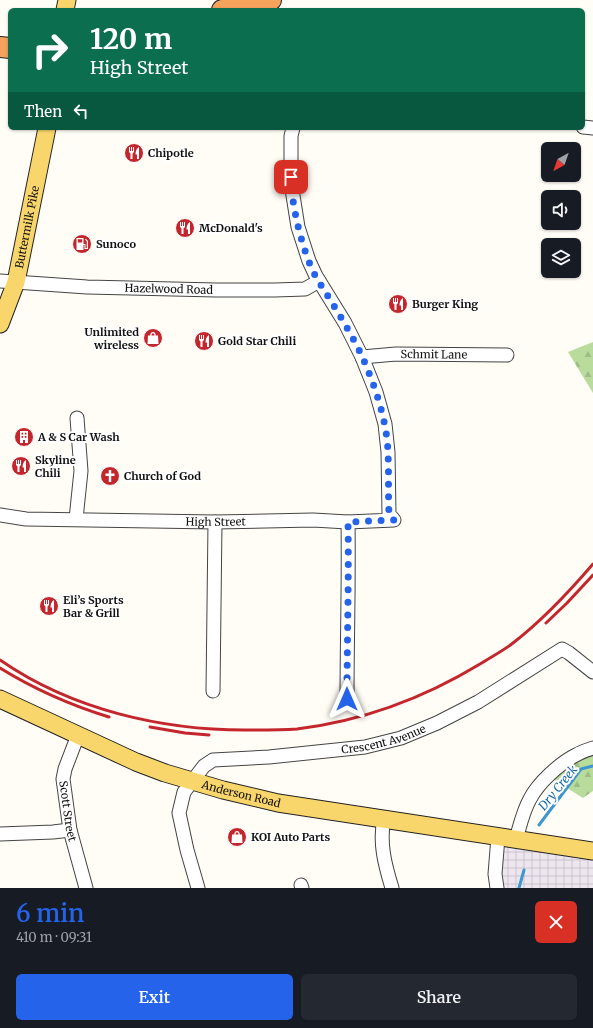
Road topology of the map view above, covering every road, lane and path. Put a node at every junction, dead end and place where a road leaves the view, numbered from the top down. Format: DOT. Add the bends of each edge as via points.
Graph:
graph roads {
  1 [pos="271,0"];
  2 [pos="232,8"];
  3 [pos="46,130"];
  4 [pos="292,130"];
  5 [pos="319,280"];
  6 [pos="8,282"];
  7 [pos="0,324"];
  8 [pos="507,355"];
  9 [pos="362,357"];
  10 [pos="77,418"];
  11 [pos="0,515"];
  12 [pos="76,519"];
  13 [pos="215,522"];
  14 [pos="348,522"];
  15 [pos="593,672"];
  16 [pos="213,691"];
  17 [pos="0,699"];
  18 [pos="347,699"];
  19 [pos="78,735"];
  20 [pos="593,748"];
  21 [pos="192,782"];
  22 [pos="384,819"];
  23 [pos="70,830"];
  24 [pos="0,834"];
  25 [pos="498,837"];
  26 [pos="516,839"];
  27 [pos="593,851"];
  28 [pos="86,888"];
  29 [pos="198,888"];
  30 [pos="392,888"];
  31 [pos="497,888"];
  1 -- 2 [label="highway"];
  3 -- 6 [label="main road, Buttermilk Pike"];
  4 -- 5 [label="street" via="291,183 298,227 309,261"];
  5 -- 6 [label="street, Hazelwood Road" via="305,289 275,290 87,287"];
  5 -- 9 [label="street"];
  6 -- 7 [label="main road, Buttermilk Pike"];
  8 -- 9 [label="street, Schmit Lane" via="396,354"];
  9 -- 14 [label="street, High Street" via="376,392 384,424 388,452 389,514 394,520"];
  10 -- 12 [label="street" via="81,471"];
  11 -- 12 [label="street, High Street" via="26,519"];
  12 -- 13 [label="street, High Street"];
  13 -- 14 [label="street, High Street"];
  13 -- 16 [label="street"];
  14 -- 18 [label="street"];
  15 -- 21 [label="street, Crescent Avenue" via="562,650 478,702 401,738 365,747 269,757 218,758 204,766"];
  17 -- 19 [label="main road, Anderson Road"];
  19 -- 21 [label="main road, Anderson Road" via="136,762"];
  19 -- 23 [label="street, Scott Street" via="64,769 63,779"];
  20 -- 26 [label="street" via="567,760 548,776 530,797"];
  21 -- 22 [label="main road, Anderson Road" via="278,803"];
  21 -- 29 [label="street, Crescent Avenue" via="184,792 179,813"];
  22 -- 25 [label="main road, Anderson Road"];
  22 -- 30 [label="street" via="383,856"];
  23 -- 24 [label="street"];
  23 -- 28 [label="street, Scott Street"];
  25 -- 26 [label="main road, Anderson Road"];
  25 -- 31 [label="street" via="495,862"];
  26 -- 27 [label="main road, Anderson Road"];
}
